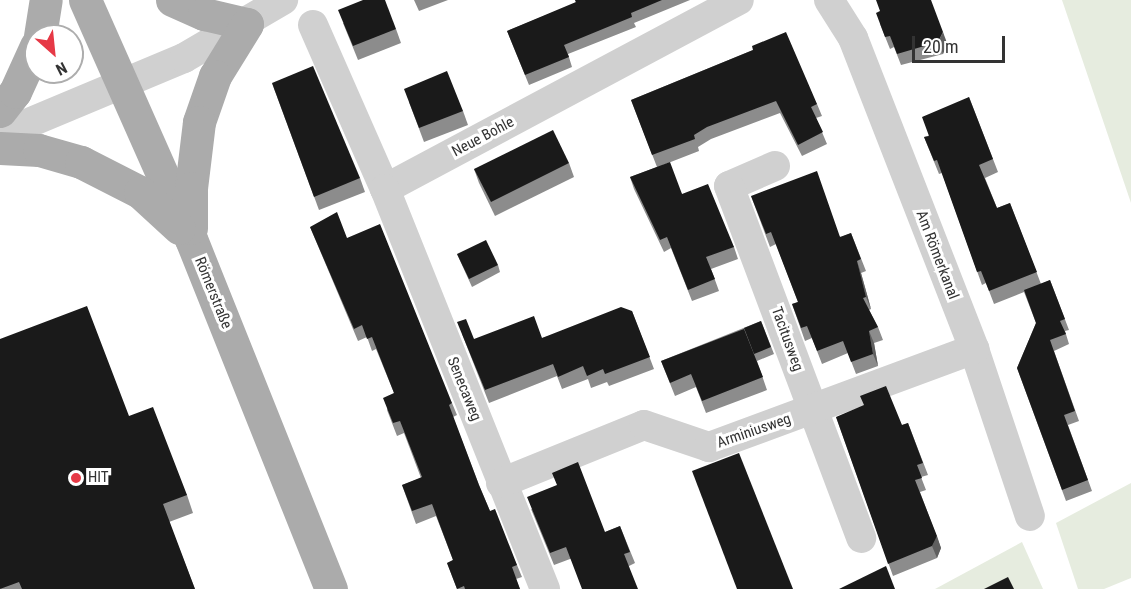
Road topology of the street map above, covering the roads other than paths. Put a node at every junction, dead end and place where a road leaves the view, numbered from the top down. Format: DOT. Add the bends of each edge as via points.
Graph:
graph roads {
  1 [pos="46,0"];
  2 [pos="86,0"];
  3 [pos="172,0"];
  4 [pos="283,0"];
  5 [pos="739,0"];
  6 [pos="829,0"];
  7 [pos="42,24"];
  8 [pos="247,24"];
  9 [pos="313,25"];
  10 [pos="24,72"];
  11 [pos="122,84"];
  12 [pos="0,111"];
  13 [pos="0,135"];
  14 [pos="0,148"];
  15 [pos="775,166"];
  16 [pos="385,189"];
  17 [pos="192,239"];
  18 [pos="974,349"];
  19 [pos="813,410"];
  20 [pos="501,483"];
  21 [pos="1030,516"];
  22 [pos="861,538"];
  23 [pos="331,589"];
  24 [pos="545,589"];
  1 -- 7 [label="main road"];
  2 -- 11 [label="main road, Römerstraße"];
  3 -- 8 [label="main road" via="204,14"];
  4 -- 8 [label="street"];
  5 -- 16 [label="street, Neue Bohle"];
  6 -- 18 [label="street, Am Römerkanal" via="853,38"];
  8 -- 11 [label="street" via="184,58"];
  8 -- 17 [label="main road" via="215,76 199,122 191,188"];
  9 -- 16 [label="street"];
  10 -- 12 [label="main road"];
  11 -- 13 [label="street"];
  11 -- 17 [label="main road, Römerstraße"];
  14 -- 17 [label="main road" via="39,150 81,162 140,192"];
  15 -- 19 [label="street, Tacitusweg" via="729,186"];
  16 -- 20 [label="street, Senecaweg"];
  17 -- 23 [label="main road, Römerstraße"];
  18 -- 19 [label="street, Arminiusweg"];
  18 -- 21 [label="street, Am Römerkanal"];
  19 -- 20 [label="street, Arminiusweg" via="709,447 644,425"];
  19 -- 22 [label="street, Tacitusweg"];
  20 -- 24 [label="street, Senecaweg"];
}
